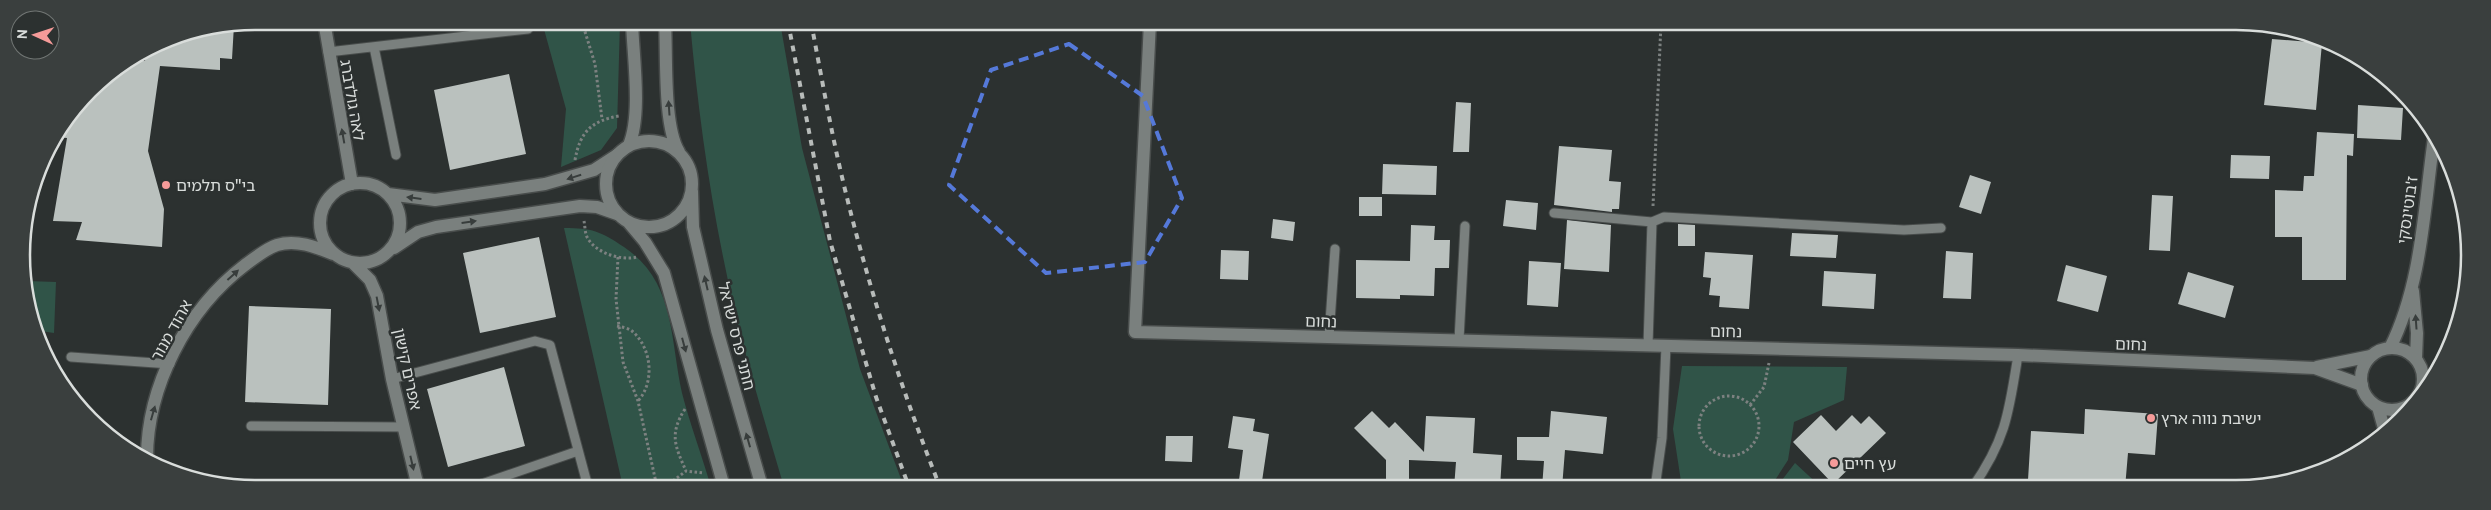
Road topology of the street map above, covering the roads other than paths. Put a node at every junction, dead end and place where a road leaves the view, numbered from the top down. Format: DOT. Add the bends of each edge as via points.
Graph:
graph roads {
  1 [pos="325,30"];
  2 [pos="519,30"];
  3 [pos="632,30"];
  4 [pos="665,30"];
  5 [pos="1150,30"];
  6 [pos="374,47"];
  7 [pos="328,52"];
  8 [pos="629,145"];
  9 [pos="2433,146"];
  10 [pos="680,154"];
  11 [pos="396,155"];
  12 [pos="617,155"];
  13 [pos="352,184"];
  14 [pos="692,191"];
  15 [pos="388,194"];
  16 [pos="617,214"];
  17 [pos="1554,214"];
  18 [pos="1652,222"];
  19 [pos="629,223"];
  20 [pos="1465,226"];
  21 [pos="1941,228"];
  22 [pos="392,249"];
  23 [pos="1334,249"];
  24 [pos="333,254"];
  25 [pos="354,264"];
  26 [pos="2413,287"];
  27 [pos="1329,337"];
  28 [pos="1459,340"];
  29 [pos="1648,346"];
  30 [pos="1666,346"];
  31 [pos="2390,348"];
  32 [pos="2018,355"];
  33 [pos="2371,356"];
  34 [pos="71,358"];
  35 [pos="2416,358"];
  36 [pos="170,364"];
  37 [pos="2315,368"];
  38 [pos="2426,375"];
  39 [pos="392,379"];
  40 [pos="2362,385"];
  41 [pos="2378,407"];
  42 [pos="2400,408"];
  43 [pos="2384,424"];
  44 [pos="251,426"];
  45 [pos="404,427"];
  46 [pos="578,451"];
  47 [pos="148,453"];
  48 [pos="416,480"];
  49 [pos="493,480"];
  50 [pos="586,480"];
  51 [pos="722,480"];
  52 [pos="760,480"];
  53 [pos="1656,480"];
  54 [pos="1977,480"];
  1 -- 7 [label="street, לאה גולדברג"];
  2 -- 6 [label="lane"];
  3 -- 8 [label="street" via="635,114 634,133"];
  10 -- 4 [label="street, one-way" via="672,142"];
  5 -- 27 [label="street, נחום" via="1135,332"];
  6 -- 7 [label="lane"];
  6 -- 11 [label="lane"];
  13 -- 7 [label="street, לאה גולדברג, one-way"];
  8 -- 10 [label="street" via="656,141"];
  8 -- 12 [label="street"];
  9 -- 26 [label="street, ז'בוטינסקי"];
  10 -- 14 [label="street" via="688,165"];
  12 -- 15 [label="street, one-way" via="594,170 545,184 435,200"];
  12 -- 16 [label="street" via="606,178 606,191"];
  13 -- 15 [label="street" via="377,186"];
  13 -- 24 [label="street" via="340,188 323,207 320,232"];
  14 -- 19 [label="street" via="688,204 669,223 656,228 642,228"];
  52 -- 14 [label="street, חתני פרס ישראל, one-way" via="717,330 693,228"];
  15 -- 22 [label="street" via="400,214 398,238"];
  16 -- 19 [label="street"];
  22 -- 16 [label="street, one-way" via="418,232 436,227 580,206 597,207"];
  17 -- 18 [label="lane"];
  18 -- 21 [label="lane" via="1664,217 1904,230"];
  18 -- 29 [label="lane"];
  19 -- 51 [label="street, one-way" via="664,273"];
  20 -- 28 [label="lane"];
  22 -- 25 [label="street" via="381,258"];
  23 -- 27 [label="lane"];
  24 -- 25 [label="street"];
  36 -- 24 [label="street, אהוד מנור, one-way" via="193,318 211,295 259,254 278,245 294,243"];
  25 -- 39 [label="street, אפרים קישון, one-way" via="370,280 376,296"];
  26 -- 31 [label="street, ז'בוטינסקי"];
  35 -- 26 [label="street, ז'בוטינסקי, one-way"];
  27 -- 28 [label="street, נחום"];
  28 -- 29 [label="street, נחום"];
  29 -- 30 [label="street, נחום"];
  30 -- 32 [label="street, נחום"];
  30 -- 53 [label="lane" via="1662,438"];
  31 -- 33 [label="street"];
  31 -- 35 [label="street"];
  32 -- 37 [label="street, נחום"];
  32 -- 54 [label="lane" via="2009,417 1998,446"];
  33 -- 37 [label="street, נחום"];
  33 -- 40 [label="street" via="2363,367"];
  34 -- 36 [label="lane"];
  35 -- 38 [label="street"];
  47 -- 36 [label="street, אהוד מנור, one-way" via="150,418"];
  37 -- 40 [label="street, נחום"];
  39 -- 45 [label="street, אפרים קישון"];
  39 -- 46 [label="lane" via="535,341 550,345"];
  40 -- 41 [label="street" via="2367,398"];
  41 -- 42 [label="street"];
  41 -- 43 [label="street"];
  44 -- 45 [label="lane"];
  45 -- 48 [label="street, אפרים קישון, one-way"];
  46 -- 49 [label="lane"];
  46 -- 50 [label="lane"];
}
